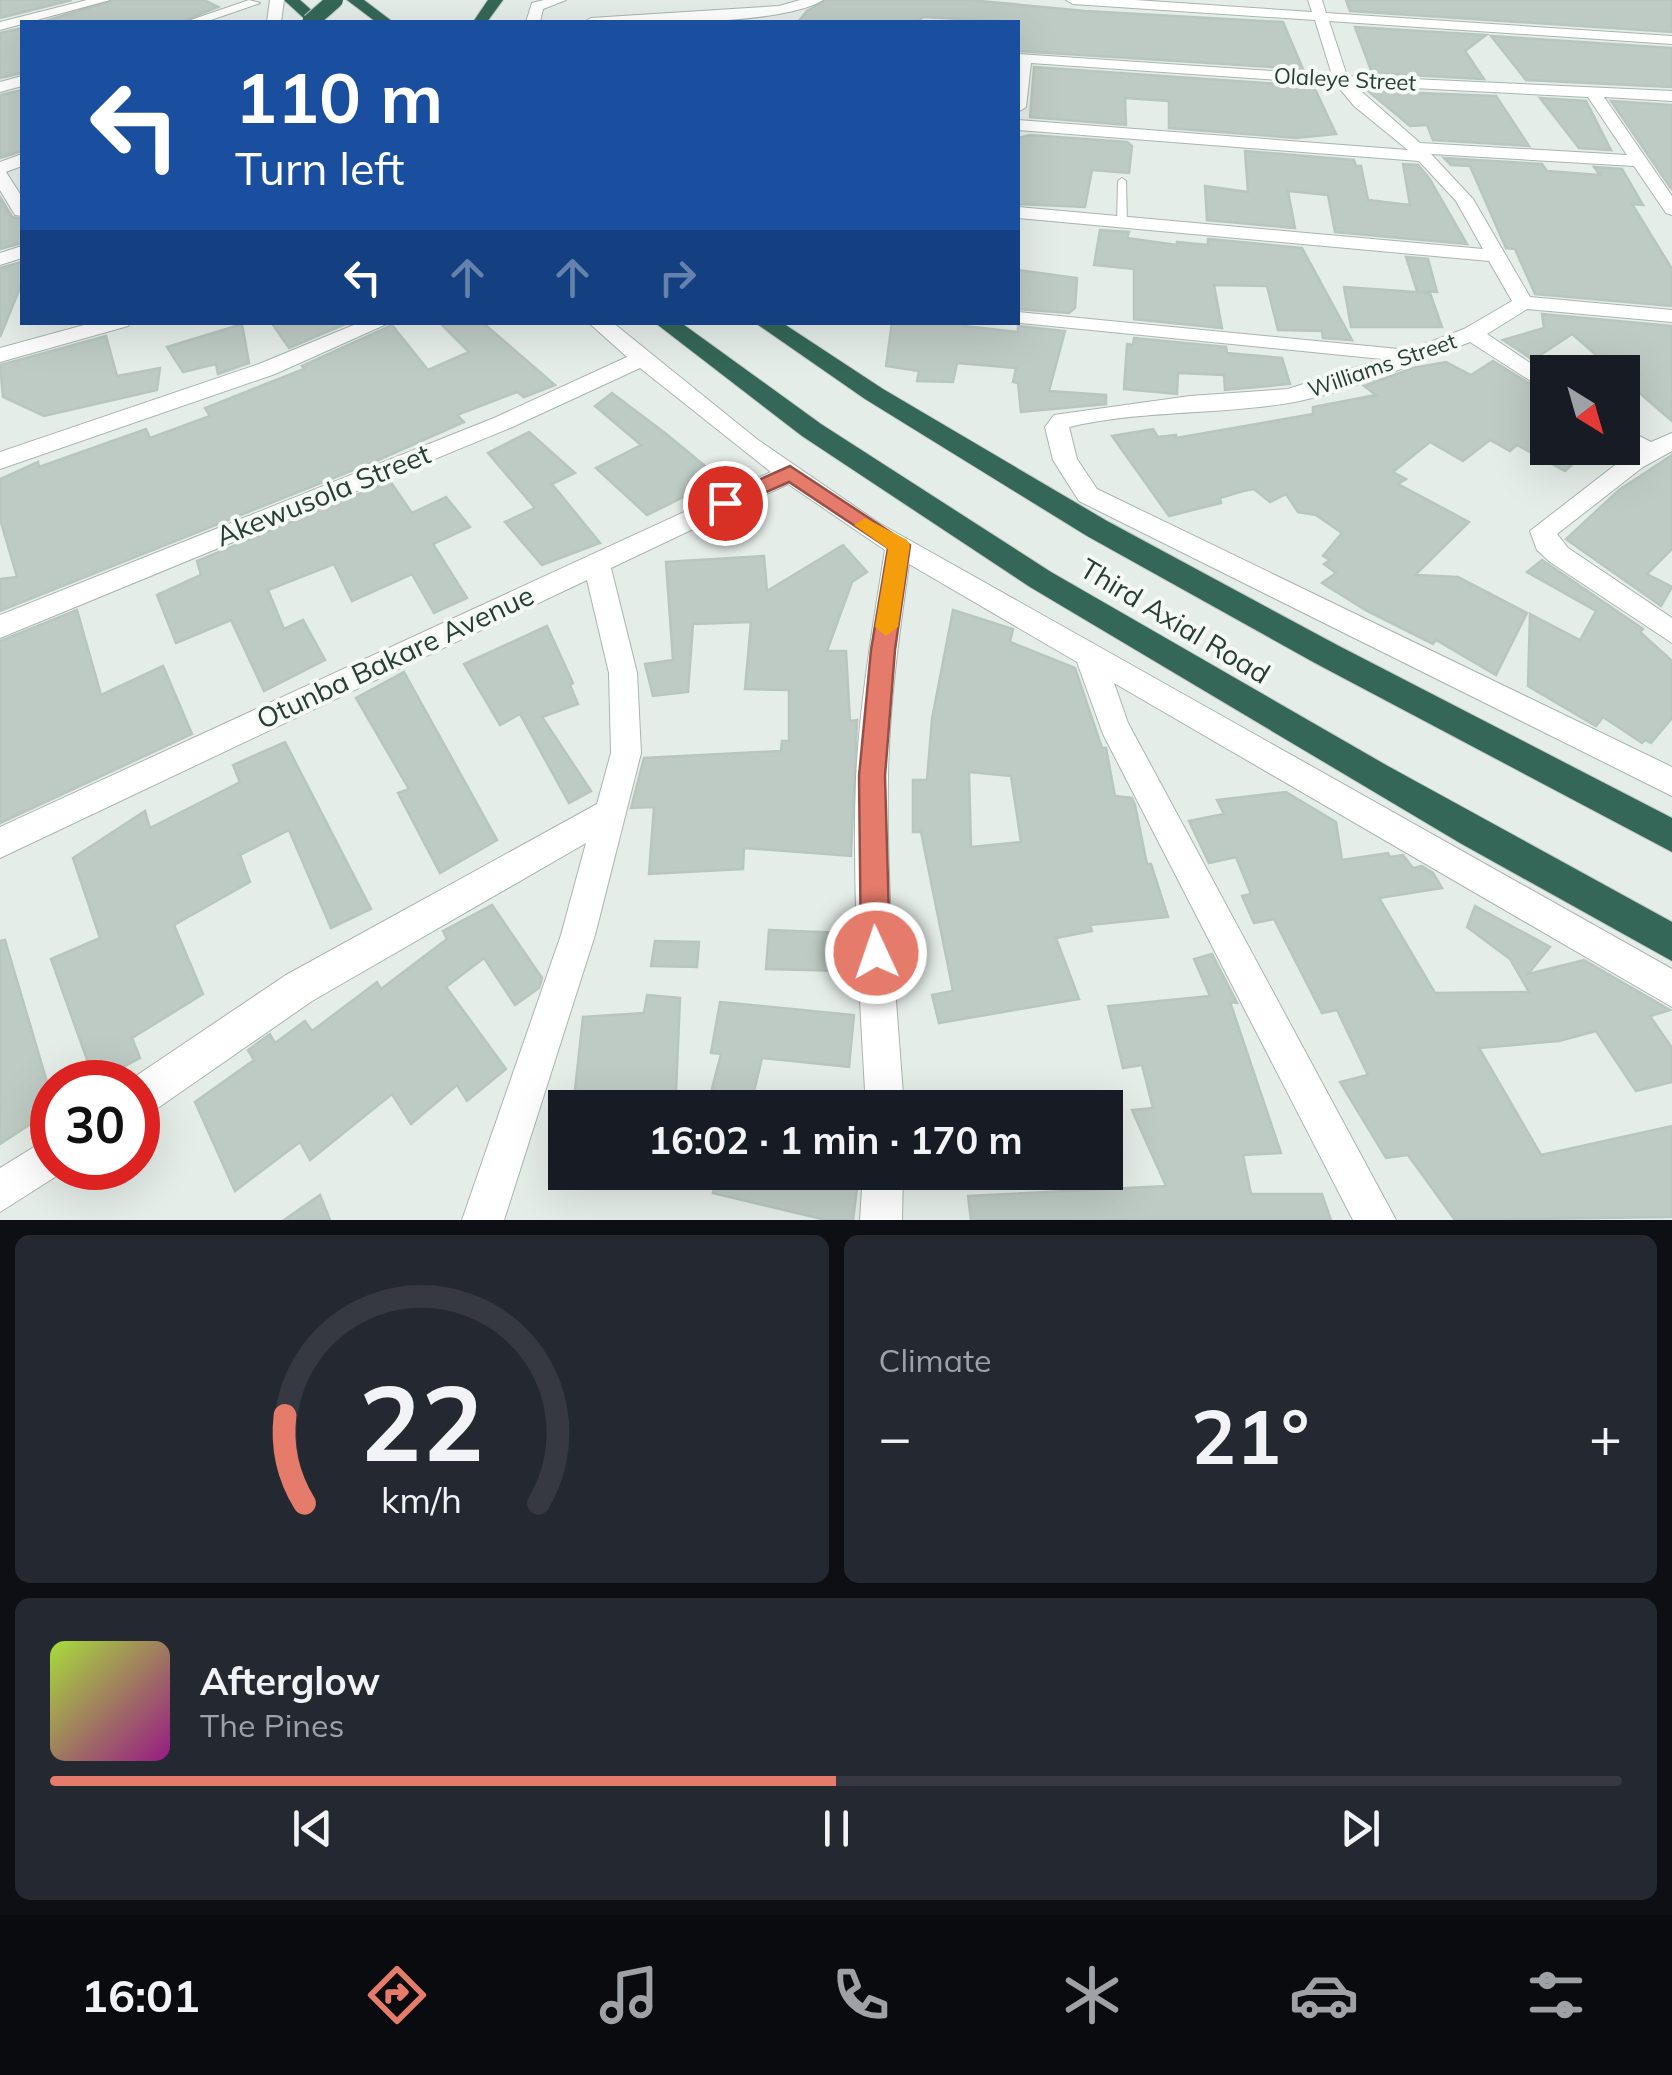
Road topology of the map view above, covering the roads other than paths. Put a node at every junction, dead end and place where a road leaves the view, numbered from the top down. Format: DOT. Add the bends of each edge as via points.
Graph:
graph roads {
  1 [pos="103,0"];
  2 [pos="291,0"];
  3 [pos="335,0"];
  4 [pos="354,0"];
  5 [pos="559,0"];
  6 [pos="816,0"];
  7 [pos="1073,0"];
  8 [pos="250,1"];
  9 [pos="1318,7"];
  10 [pos="727,18"];
  11 [pos="24,20"];
  12 [pos="198,20"];
  13 [pos="273,20"];
  14 [pos="312,20"];
  15 [pos="316,20"];
  16 [pos="382,20"];
  17 [pos="534,20"];
  18 [pos="659,20"];
  19 [pos="1672,40"];
  20 [pos="1021,58"];
  21 [pos="1341,80"];
  22 [pos="1592,91"];
  23 [pos="1672,96"];
  24 [pos="1020,125"];
  25 [pos="1419,152"];
  26 [pos="1640,161"];
  27 [pos="0,176"];
  28 [pos="1122,181"];
  29 [pos="20,208"];
  30 [pos="1672,209"];
  31 [pos="1020,214"];
  32 [pos="1122,223"];
  33 [pos="1498,256"];
  34 [pos="1523,303"];
  35 [pos="1672,316"];
  36 [pos="1020,318"];
  37 [pos="110,325"];
  38 [pos="374,325"];
  39 [pos="602,325"];
  40 [pos="670,325"];
  41 [pos="770,325"];
  42 [pos="1472,334"];
  43 [pos="0,355"];
  44 [pos="1418,356"];
  45 [pos="644,358"];
  46 [pos="1530,373"];
  47 [pos="1661,447"];
  48 [pos="0,461"];
  49 [pos="790,473"];
  50 [pos="1078,505"];
  51 [pos="899,545"];
  52 [pos="596,563"];
  53 [pos="0,627"];
  54 [pos="1672,632"];
  55 [pos="1088,655"];
  56 [pos="1672,782"];
  57 [pos="613,811"];
  58 [pos="1672,836"];
  59 [pos="0,843"];
  60 [pos="1672,942"];
  61 [pos="1672,989"];
  62 [pos="160,1083"];
  63 [pos="884,1090"];
  64 [pos="30,1171"];
  65 [pos="883,1190"];
  66 [pos="0,1192"];
  67 [pos="483,1220"];
  68 [pos="882,1220"];
  69 [pos="1375,1220"];
  1 -- 11 [label="street"];
  2 -- 14 [label="highway"];
  3 -- 15 [label="highway, bridge"];
  4 -- 16 [label="highway"];
  5 -- 17 [label="street" via="537,6"];
  6 -- 10 [label="street"];
  7 -- 9 [label="street"];
  8 -- 12 [label="street"];
  8 -- 13 [label="street"];
  9 -- 19 [label="street"];
  9 -- 21 [label="street"];
  10 -- 18 [label="street"];
  20 -- 21 [label="street, Olaleye Street"];
  21 -- 22 [label="street, Olaleye Street"];
  21 -- 25 [label="street"];
  22 -- 23 [label="street, Olaleye Street"];
  22 -- 26 [label="street"];
  24 -- 25 [label="street"];
  25 -- 26 [label="street"];
  25 -- 33 [label="street" via="1464,199"];
  26 -- 30 [label="street"];
  27 -- 29 [label="street"];
  28 -- 32 [label="lane"];
  31 -- 32 [label="street"];
  32 -- 33 [label="street"];
  33 -- 34 [label="street"];
  34 -- 35 [label="street"];
  34 -- 42 [label="street, Williams Street"];
  36 -- 44 [label="street"];
  37 -- 43 [label="street"];
  38 -- 48 [label="street"];
  39 -- 45 [label="street"];
  40 -- 60 [label="highway, Third Axial Road" via="861,466 1169,657"];
  41 -- 50 [label="highway, Third Axial Road" via="885,404"];
  42 -- 44 [label="street, Williams Street"];
  42 -- 46 [label="street"];
  44 -- 50 [label="street, Williams Street" via="1288,396 1062,420 1057,426"];
  45 -- 49 [label="street"];
  45 -- 53 [label="street, Akewusola Street" via="502,423"];
  47 -- 54 [label="street" via="1544,531 1559,555"];
  49 -- 51 [label="street"];
  49 -- 52 [label="street, Otunba Bakare Avenue"];
  50 -- 56 [label="street"];
  50 -- 58 [label="highway, Third Axial Road"];
  51 -- 55 [label="street"];
  51 -- 63 [label="street" via="872,776"];
  52 -- 57 [label="street" via="622,673 626,753"];
  52 -- 59 [label="street, Otunba Bakare Avenue"];
  55 -- 61 [label="street"];
  55 -- 69 [label="street" via="1114,725"];
  57 -- 62 [label="street" via="299,988"];
  57 -- 67 [label="street"];
  64 -- 66 [label="street"];
  65 -- 68 [label="street"];
}
